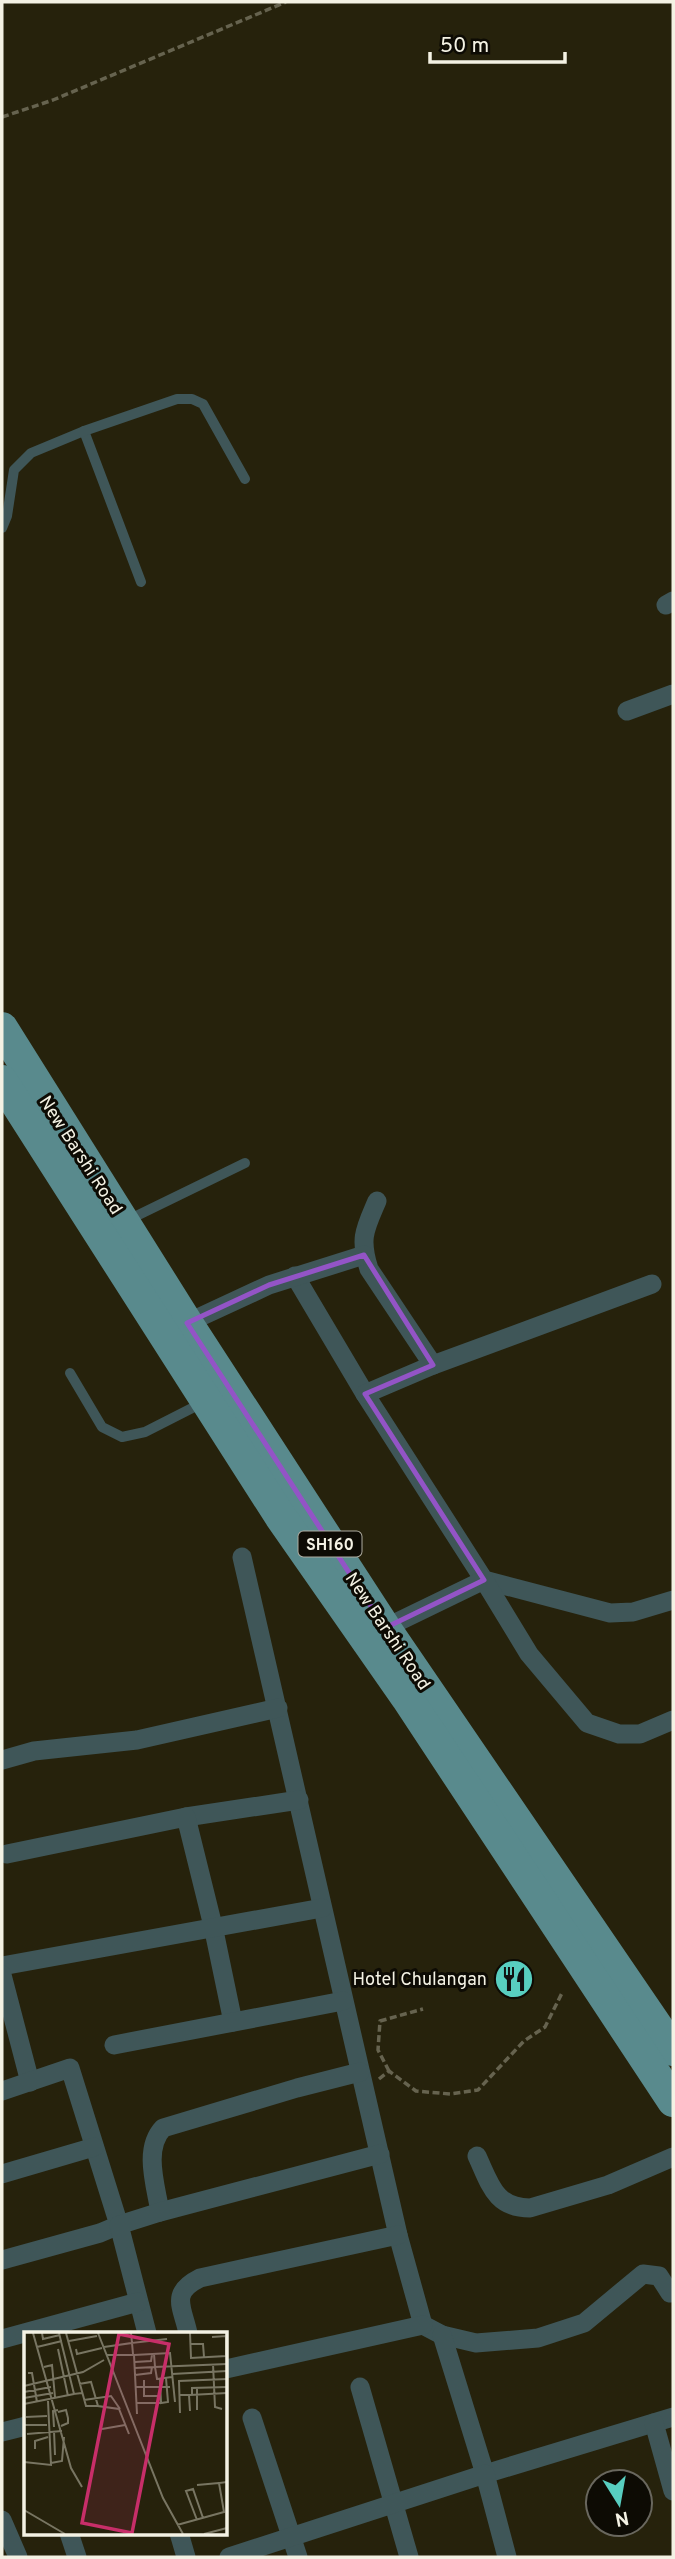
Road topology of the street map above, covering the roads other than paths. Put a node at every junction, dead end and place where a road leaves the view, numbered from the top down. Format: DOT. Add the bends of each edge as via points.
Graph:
graph roads {
  1 [pos="84,431"];
  2 [pos="245,479"];
  3 [pos="2,528"];
  4 [pos="141,582"];
  5 [pos="673,694"];
  6 [pos="627,711"];
  7 [pos="2,1028"];
  8 [pos="6,1096"];
  9 [pos="245,1163"];
  10 [pos="377,1201"];
  11 [pos="124,1222"];
  12 [pos="364,1255"];
  13 [pos="295,1276"];
  14 [pos="652,1284"];
  15 [pos="187,1323"];
  16 [pos="433,1365"];
  17 [pos="70,1373"];
  18 [pos="365,1394"];
  19 [pos="207,1400"];
  20 [pos="242,1557"];
  21 [pos="484,1580"];
  22 [pos="673,1600"];
  23 [pos="385,1628"];
  24 [pos="278,1708"];
  25 [pos="673,1720"];
  26 [pos="2,1760"];
  27 [pos="299,1800"];
  28 [pos="186,1817"];
  29 [pos="7,1854"];
  30 [pos="322,1908"];
  31 [pos="214,1926"];
  32 [pos="2,1966"];
  33 [pos="2,1975"];
  34 [pos="343,2001"];
  35 [pos="233,2022"];
  36 [pos="114,2045"];
  37 [pos="673,2050"];
  38 [pos="30,2081"];
  39 [pos="362,2081"];
  40 [pos="2,2091"];
  41 [pos="673,2101"];
  42 [pos="94,2147"];
  43 [pos="380,2154"];
  44 [pos="477,2156"];
  45 [pos="673,2157"];
  46 [pos="2,2174"];
  47 [pos="160,2212"];
  48 [pos="119,2225"];
  49 [pos="398,2235"];
  50 [pos="2,2260"];
  51 [pos="673,2292"];
  52 [pos="138,2302"];
  53 [pos="423,2325"];
  54 [pos="28,2332"];
  55 [pos="147,2332"];
  56 [pos="188,2332"];
  57 [pos="24,2333"];
  58 [pos="442,2335"];
  59 [pos="2,2339"];
  60 [pos="228,2369"];
  61 [pos="360,2387"];
  62 [pos="673,2417"];
  63 [pos="252,2418"];
  64 [pos="654,2423"];
  65 [pos="24,2426"];
  66 [pos="2,2432"];
  67 [pos="485,2474"];
  68 [pos="673,2491"];
  69 [pos="394,2505"];
  70 [pos="2,2520"];
  71 [pos="69,2534"];
  72 [pos="179,2534"];
  73 [pos="292,2538"];
  74 [pos="12,2553"];
  75 [pos="77,2557"];
  76 [pos="186,2557"];
  77 [pos="229,2557"];
  78 [pos="298,2557"];
  79 [pos="409,2557"];
  80 [pos="507,2557"];
  1 -- 2 [label="lane" via="166,401 192,399 203,404"];
  1 -- 3 [label="lane" via="30,453 13,470"];
  1 -- 4 [label="lane"];
  5 -- 6 [label="street"];
  7 -- 11 [label="main road, New Barshi Road / SH160"];
  8 -- 19 [label="main road, New Barshi Road / SH160"];
  9 -- 11 [label="lane"];
  10 -- 12 [label="street" via="363,1234"];
  11 -- 15 [label="main road, New Barshi Road / SH160"];
  12 -- 13 [label="street"];
  12 -- 16 [label="street"];
  13 -- 15 [label="street"];
  13 -- 18 [label="street"];
  14 -- 16 [label="street"];
  15 -- 23 [label="main road, New Barshi Road / SH160"];
  16 -- 18 [label="street"];
  17 -- 19 [label="lane" via="102,1427 122,1437 145,1432"];
  18 -- 21 [label="street"];
  19 -- 41 [label="main road, New Barshi Road / SH160"];
  20 -- 24 [label="street"];
  21 -- 22 [label="street" via="610,1613 633,1612"];
  21 -- 23 [label="street"];
  21 -- 25 [label="street" via="529,1654 587,1723 619,1734 640,1734"];
  23 -- 37 [label="main road, New Barshi Road / SH160"];
  24 -- 26 [label="street" via="137,1740 33,1751"];
  24 -- 27 [label="street"];
  27 -- 28 [label="street"];
  27 -- 30 [label="street"];
  28 -- 29 [label="street"];
  28 -- 31 [label="street"];
  30 -- 31 [label="street"];
  30 -- 34 [label="street"];
  31 -- 32 [label="street"];
  31 -- 35 [label="street"];
  33 -- 38 [label="street"];
  34 -- 35 [label="street"];
  34 -- 39 [label="street"];
  35 -- 36 [label="street"];
  38 -- 40 [label="street"];
  38 -- 42 [label="street" via="70,2068"];
  39 -- 43 [label="street"];
  39 -- 47 [label="street" via="296,2088 163,2128 156,2135 152,2154"];
  42 -- 46 [label="street"];
  42 -- 48 [label="street"];
  43 -- 47 [label="street"];
  43 -- 49 [label="street"];
  44 -- 45 [label="street" via="493,2191 518,2208 608,2185"];
  47 -- 48 [label="street"];
  48 -- 50 [label="street"];
  48 -- 52 [label="street"];
  49 -- 53 [label="street"];
  49 -- 56 [label="street" via="201,2278 181,2291"];
  51 -- 58 [label="street" via="659,2276 643,2274 584,2323 538,2338 476,2343"];
  52 -- 54 [label="street"];
  52 -- 55 [label="street"];
  53 -- 58 [label="street"];
  53 -- 60 [label="street"];
  57 -- 59 [label="street"];
  58 -- 67 [label="street"];
  61 -- 69 [label="street"];
  62 -- 64 [label="street"];
  63 -- 73 [label="street"];
  64 -- 67 [label="street"];
  64 -- 68 [label="street"];
  65 -- 66 [label="street"];
  67 -- 69 [label="street"];
  67 -- 80 [label="street"];
  69 -- 73 [label="street"];
  69 -- 79 [label="street"];
  70 -- 74 [label="street"];
  71 -- 75 [label="street"];
  72 -- 76 [label="street"];
  73 -- 77 [label="street"];
  73 -- 78 [label="street"];
}
